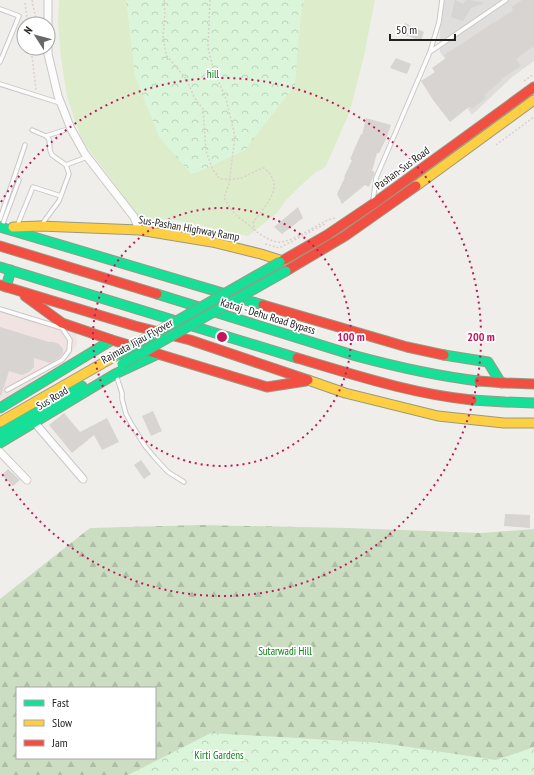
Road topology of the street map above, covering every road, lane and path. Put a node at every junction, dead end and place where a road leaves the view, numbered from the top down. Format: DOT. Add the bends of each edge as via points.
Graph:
graph roads {
  1 [pos="32,0"];
  2 [pos="44,0"];
  3 [pos="48,0"];
  4 [pos="164,0"];
  5 [pos="210,0"];
  6 [pos="442,0"];
  7 [pos="506,0"];
  8 [pos="25,3"];
  9 [pos="0,9"];
  10 [pos="48,9"];
  11 [pos="27,16"];
  12 [pos="35,16"];
  13 [pos="48,16"];
  14 [pos="430,52"];
  15 [pos="32,56"];
  16 [pos="49,56"];
  17 [pos="0,62"];
  18 [pos="534,74"];
  19 [pos="0,84"];
  20 [pos="522,84"];
  21 [pos="534,87"];
  22 [pos="37,95"];
  23 [pos="534,100"];
  24 [pos="61,103"];
  25 [pos="534,117"];
  26 [pos="32,130"];
  27 [pos="65,130"];
  28 [pos="46,136"];
  29 [pos="25,145"];
  30 [pos="496,145"];
  31 [pos="87,157"];
  32 [pos="66,165"];
  33 [pos="229,179"];
  34 [pos="19,180"];
  35 [pos="61,196"];
  36 [pos="373,204"];
  37 [pos="2,225"];
  38 [pos="40,226"];
  39 [pos="17,227"];
  40 [pos="139,230"];
  41 [pos="255,231"];
  42 [pos="262,244"];
  43 [pos="0,246"];
  44 [pos="282,262"];
  45 [pos="0,267"];
  46 [pos="11,270"];
  47 [pos="286,271"];
  48 [pos="3,286"];
  49 [pos="19,292"];
  50 [pos="0,309"];
  51 [pos="112,340"];
  52 [pos="158,354"];
  53 [pos="116,374"];
  54 [pos="308,381"];
  55 [pos="501,383"];
  56 [pos="534,384"];
  57 [pos="7,390"];
  58 [pos="534,403"];
  59 [pos="0,408"];
  60 [pos="0,422"];
  61 [pos="34,422"];
  62 [pos="534,423"];
  63 [pos="0,433"];
  64 [pos="0,443"];
  65 [pos="0,452"];
  66 [pos="83,479"];
  67 [pos="27,480"];
  68 [pos="184,482"];
  1 -- 12 [label="path"];
  2 -- 10 [label="street"];
  3 -- 10 [label="street"];
  4 -- 33 [label="path" via="163,36 166,55 187,80 194,97 204,109 206,151 213,170 220,179"];
  5 -- 33 [label="path" via="208,47 213,68 226,99 235,136"];
  6 -- 14 [label="lane" via="439,22"];
  7 -- 14 [label="lane"];
  8 -- 11 [label="path"];
  9 -- 17 [label="lane" via="19,16"];
  10 -- 13 [label="street"];
  14 -- 36 [label="lane" via="376,178"];
  15 -- 22 [label="path"];
  16 -- 24 [label="street"];
  18 -- 20 [label="path"];
  19 -- 22 [label="lane"];
  21 -- 36 [label="main road, Pashan-Sus Road"];
  22 -- 24 [label="lane"];
  23 -- 47 [label="main road, Pashan-Sus Road" via="383,210"];
  24 -- 31 [label="street" via="71,129"];
  25 -- 30 [label="path"];
  26 -- 28 [label="lane"];
  27 -- 28 [label="lane"];
  28 -- 32 [label="lane" via="52,155"];
  29 -- 37 [label="lane"];
  31 -- 32 [label="lane"];
  31 -- 40 [label="street" via="134,217"];
  32 -- 35 [label="lane" via="69,174"];
  33 -- 41 [label="path" via="224,198 235,214"];
  33 -- 41 [label="path" via="235,180 264,168 270,173 274,182 273,195 253,223"];
  34 -- 37 [label="lane"];
  35 -- 38 [label="lane"];
  35 -- 39 [label="lane" via="33,187"];
  36 -- 44 [label="main road, Pashan-Sus Road"];
  37 -- 39 [label="main road, Sus-Pashan Highway Ramp"];
  37 -- 55 [label="main road" via="189,284 407,347 488,362"];
  38 -- 39 [label="main road, Sus-Pashan Highway Ramp"];
  38 -- 40 [label="main road, Sus-Pashan Highway Ramp"];
  40 -- 44 [label="main road, Sus-Pashan Highway Ramp" via="212,242"];
  41 -- 42 [label="path" via="279,243 337,218 279,248"];
  43 -- 55 [label="main road, Katraj - Dehu Road Bypass" via="356,356 444,377"];
  44 -- 60 [label="main road, Rajmata Jijau Flyover, bridge"];
  45 -- 46 [label="main road"];
  46 -- 48 [label="main road"];
  46 -- 58 [label="main road" via="396,387 472,400"];
  47 -- 63 [label="main road, Rajmata Jijau Flyover, bridge"];
  48 -- 49 [label="main road"];
  49 -- 51 [label="main road" via="62,323"];
  49 -- 54 [label="main road" via="190,340"];
  50 -- 57 [label="lane" via="62,328 70,340 69,351 62,360"];
  51 -- 52 [label="main road"];
  51 -- 59 [label="main road, Sus Road"];
  52 -- 53 [label="main road"];
  52 -- 54 [label="main road" via="267,387"];
  53 -- 61 [label="main road, Sus Road"];
  53 -- 68 [label="lane" via="126,414 132,426 155,458 168,472"];
  54 -- 62 [label="main road" via="438,416 504,423"];
  55 -- 56 [label="main road, Katraj - Dehu Road Bypass"];
  61 -- 64 [label="main road, Sus Road"];
  61 -- 66 [label="street"];
  65 -- 67 [label="street"];
}
